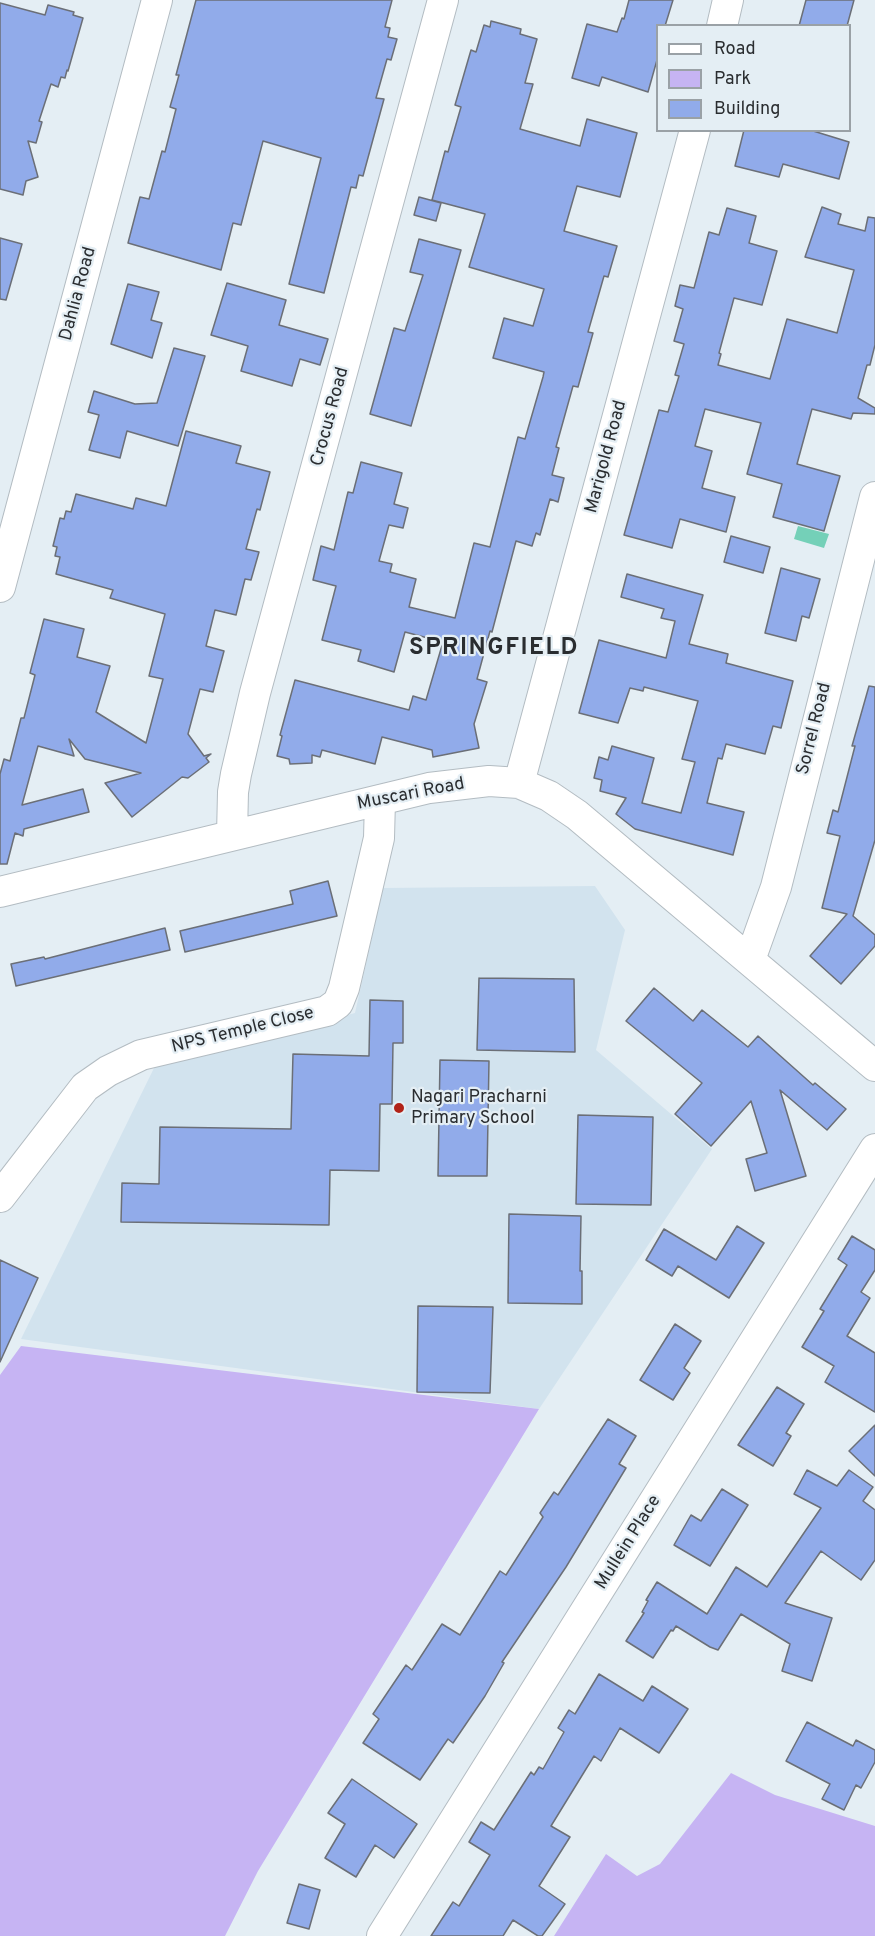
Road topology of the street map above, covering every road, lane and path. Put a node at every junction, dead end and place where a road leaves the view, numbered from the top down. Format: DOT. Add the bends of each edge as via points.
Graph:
graph roads {
  1 [pos="158,0"];
  2 [pos="443,0"];
  3 [pos="728,0"];
  4 [pos="722,24"];
  5 [pos="694,132"];
  6 [pos="875,497"];
  7 [pos="0,587"];
  8 [pos="519,783"];
  9 [pos="380,800"];
  10 [pos="232,835"];
  11 [pos="0,892"];
  12 [pos="750,960"];
  13 [pos="875,1066"];
  14 [pos="875,1149"];
  15 [pos="0,1197"];
  16 [pos="382,1936"];
  1 -- 7 [label="street, Dahlia Road"];
  2 -- 10 [label="street, Crocus Road" via="255,693 233,792"];
  3 -- 4 [label="street"];
  5 -- 8 [label="street, Marigold Road"];
  6 -- 12 [label="street, Sorrel Road" via="776,887"];
  8 -- 9 [label="street, Muscari Road" via="458,784"];
  8 -- 12 [label="street, Muscari Road" via="549,796 577,815"];
  9 -- 10 [label="street, Muscari Road"];
  9 -- 15 [label="street, NPS Temple Close" via="379,838 338,1003 327,1011 141,1055 108,1071 85,1087"];
  10 -- 11 [label="street, Muscari Road"];
  12 -- 13 [label="street, Muscari Road"];
  14 -- 16 [label="street, Mullein Place"];
}
